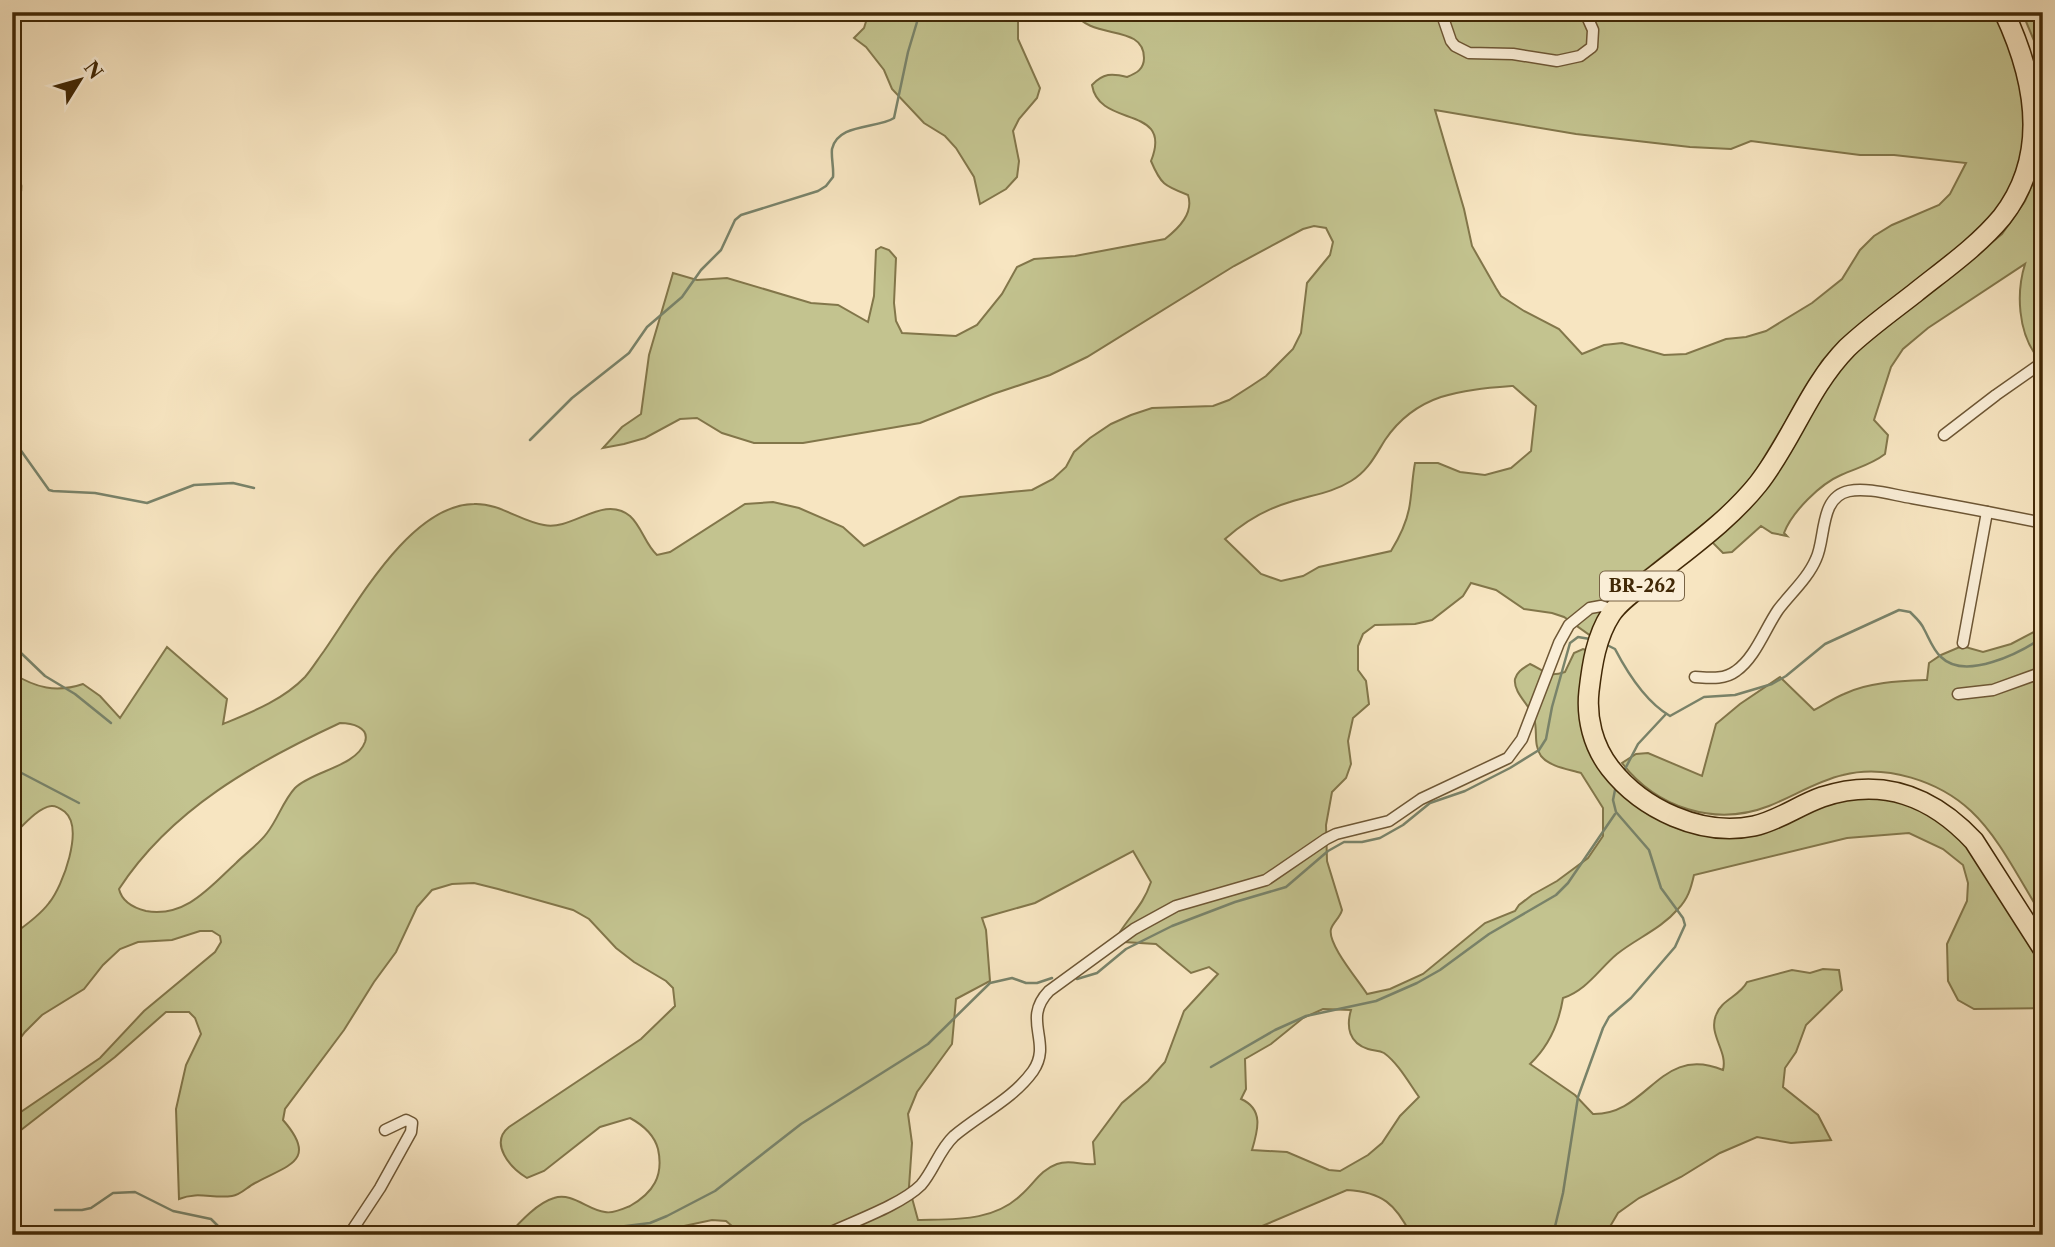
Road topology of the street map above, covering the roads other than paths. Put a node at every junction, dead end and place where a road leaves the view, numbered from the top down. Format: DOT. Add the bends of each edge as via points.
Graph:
graph roads {
  1 [pos="1441,12"];
  2 [pos="1585,12"];
  3 [pos="2004,12"];
  4 [pos="2043,362"];
  5 [pos="1944,435"];
  6 [pos="1987,512"];
  7 [pos="2043,523"];
  8 [pos="1614,610"];
  9 [pos="1963,643"];
  10 [pos="2043,672"];
  11 [pos="1695,677"];
  12 [pos="1958,694"];
  13 [pos="2043,949"];
  14 [pos="385,1130"];
  15 [pos="349,1235"];
  16 [pos="825,1235"];
  1 -- 2 [label="street" via="1451,41 1461,50 1556,61 1580,57 1592,47 1593,30"];
  3 -- 8 [label="highway, BR-262" via="2026,67 2033,101 2028,166 2013,200 1971,247 1839,356 1812,392 1771,466 1741,502"];
  4 -- 5 [label="street"];
  6 -- 7 [label="street"];
  6 -- 9 [label="street"];
  6 -- 11 [label="street" via="1877,492 1841,494 1828,511 1813,567 1746,662 1721,678"];
  8 -- 13 [label="highway, BR-262" via="1592,660 1588,702 1598,749 1626,786 1687,822 1729,828 1754,826 1848,790 1871,788 1911,796 1944,814 1975,841"];
  8 -- 16 [label="street" via="1590,608 1569,625 1522,739 1507,758 1421,799 1389,821 1326,839 1266,880 1175,906 1134,929 1049,991 1037,1010 1041,1050 1022,1083 946,1144 926,1179 909,1194"];
  10 -- 12 [label="street" via="1993,690"];
  14 -- 15 [label="street" via="406,1120 412,1123 387,1177"];
}
